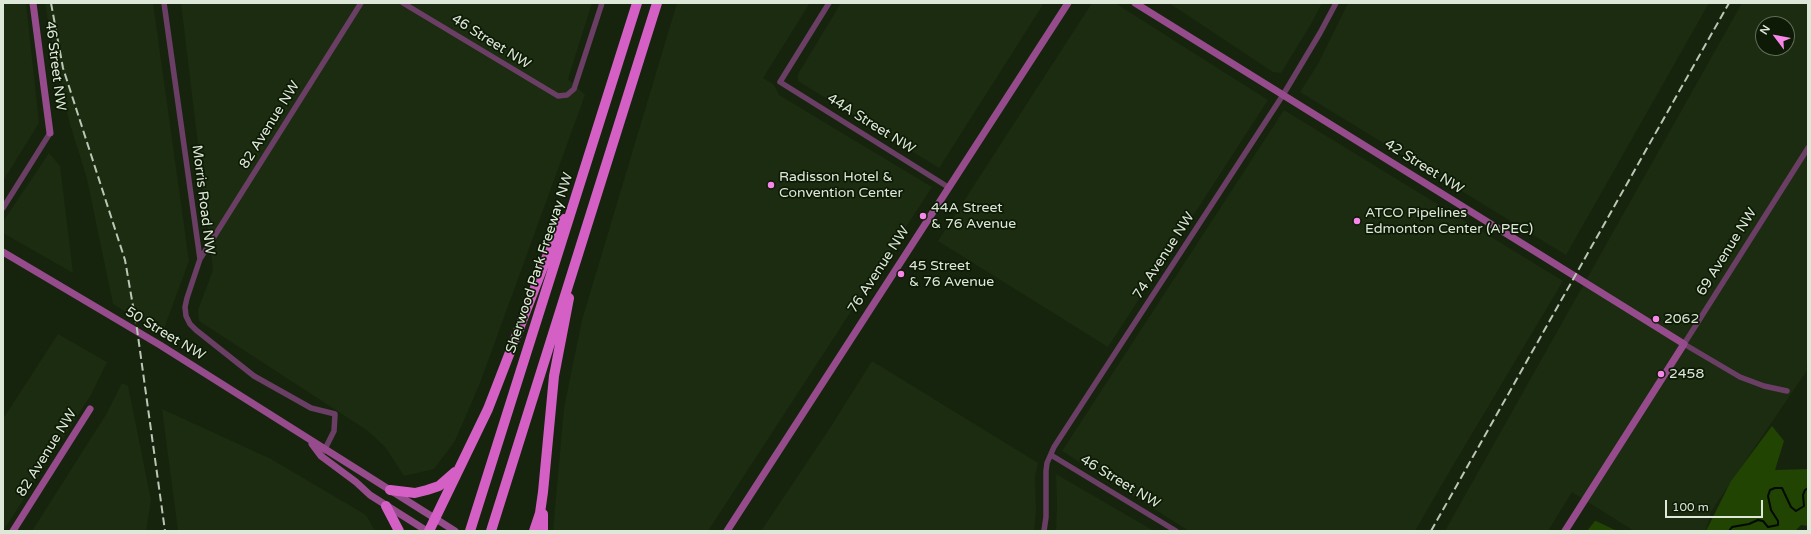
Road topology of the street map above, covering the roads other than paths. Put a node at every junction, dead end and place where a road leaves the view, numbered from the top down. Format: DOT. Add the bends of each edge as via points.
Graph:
graph roads {
  1 [pos="33,3"];
  2 [pos="164,3"];
  3 [pos="361,3"];
  4 [pos="403,3"];
  5 [pos="602,3"];
  6 [pos="637,3"];
  7 [pos="657,3"];
  8 [pos="829,3"];
  9 [pos="1068,3"];
  10 [pos="1135,3"];
  11 [pos="1336,3"];
  12 [pos="1283,95"];
  13 [pos="50,133"];
  14 [pos="1808,148"];
  15 [pos="948,187"];
  16 [pos="3,208"];
  17 [pos="571,209"];
  18 [pos="3,252"];
  19 [pos="200,259"];
  20 [pos="572,273"];
  21 [pos="1684,344"];
  22 [pos="1787,391"];
  23 [pos="90,409"];
  24 [pos="323,453"];
  25 [pos="1050,454"];
  26 [pos="462,463"];
  27 [pos="390,490"];
  28 [pos="543,492"];
  29 [pos="386,506"];
  30 [pos="436,519"];
  31 [pos="453,530"];
  32 [pos="13,531"];
  33 [pos="399,531"];
  34 [pos="428,531"];
  35 [pos="470,531"];
  36 [pos="491,531"];
  37 [pos="534,531"];
  38 [pos="543,531"];
  39 [pos="727,531"];
  40 [pos="1044,531"];
  41 [pos="1176,531"];
  42 [pos="1565,531"];
  1 -- 13 [label="street, 46 Street NW"];
  2 -- 19 [label="street, Morris Road NW"];
  3 -- 19 [label="street, 82 Avenue NW"];
  4 -- 5 [label="street, 46 Street NW" via="558,96 568,95 577,84"];
  6 -- 17 [label="highway, Sherwood Park Freeway NW"];
  7 -- 20 [label="highway"];
  8 -- 15 [label="street, 44A Street NW" via="780,82"];
  9 -- 15 [label="street, 76 Avenue NW"];
  10 -- 12 [label="street, 42 Street NW"];
  11 -- 12 [label="street, 74 Avenue NW"];
  12 -- 21 [label="street, 42 Street NW"];
  12 -- 25 [label="street, 74 Avenue NW"];
  13 -- 16 [label="street"];
  14 -- 21 [label="street, 69 Avenue NW"];
  15 -- 39 [label="street, 76 Avenue NW"];
  17 -- 26 [label="highway" via="558,228 506,365"];
  17 -- 35 [label="highway, Sherwood Park Freeway NW"];
  18 -- 24 [label="street, 50 Street NW" via="160,345 311,442"];
  19 -- 24 [label="street, Morris Road NW" via="185,307 190,324 254,376 311,408 335,414 334,431"];
  20 -- 28 [label="highway" via="567,314 554,376"];
  20 -- 36 [label="highway"];
  21 -- 22 [label="street, 42 Street NW" via="1740,377"];
  21 -- 42 [label="street, 69 Avenue NW"];
  23 -- 32 [label="street, 82 Avenue NW"];
  24 -- 27 [label="street, 50 Street NW"];
  24 -- 29 [label="street, 50 Street NW" via="370,496"];
  25 -- 40 [label="street, 74 Avenue NW" via="1045,476"];
  25 -- 41 [label="street, 46 Street NW"];
  26 -- 27 [label="highway" via="439,486 415,492"];
  26 -- 30 [label="highway"];
  27 -- 30 [label="street, 50 Street NW"];
  28 -- 37 [label="highway"];
  28 -- 38 [label="highway"];
  29 -- 33 [label="highway"];
  29 -- 34 [label="street, 50 Street NW"];
  30 -- 31 [label="street, 50 Street NW"];
  30 -- 34 [label="highway"];
}
